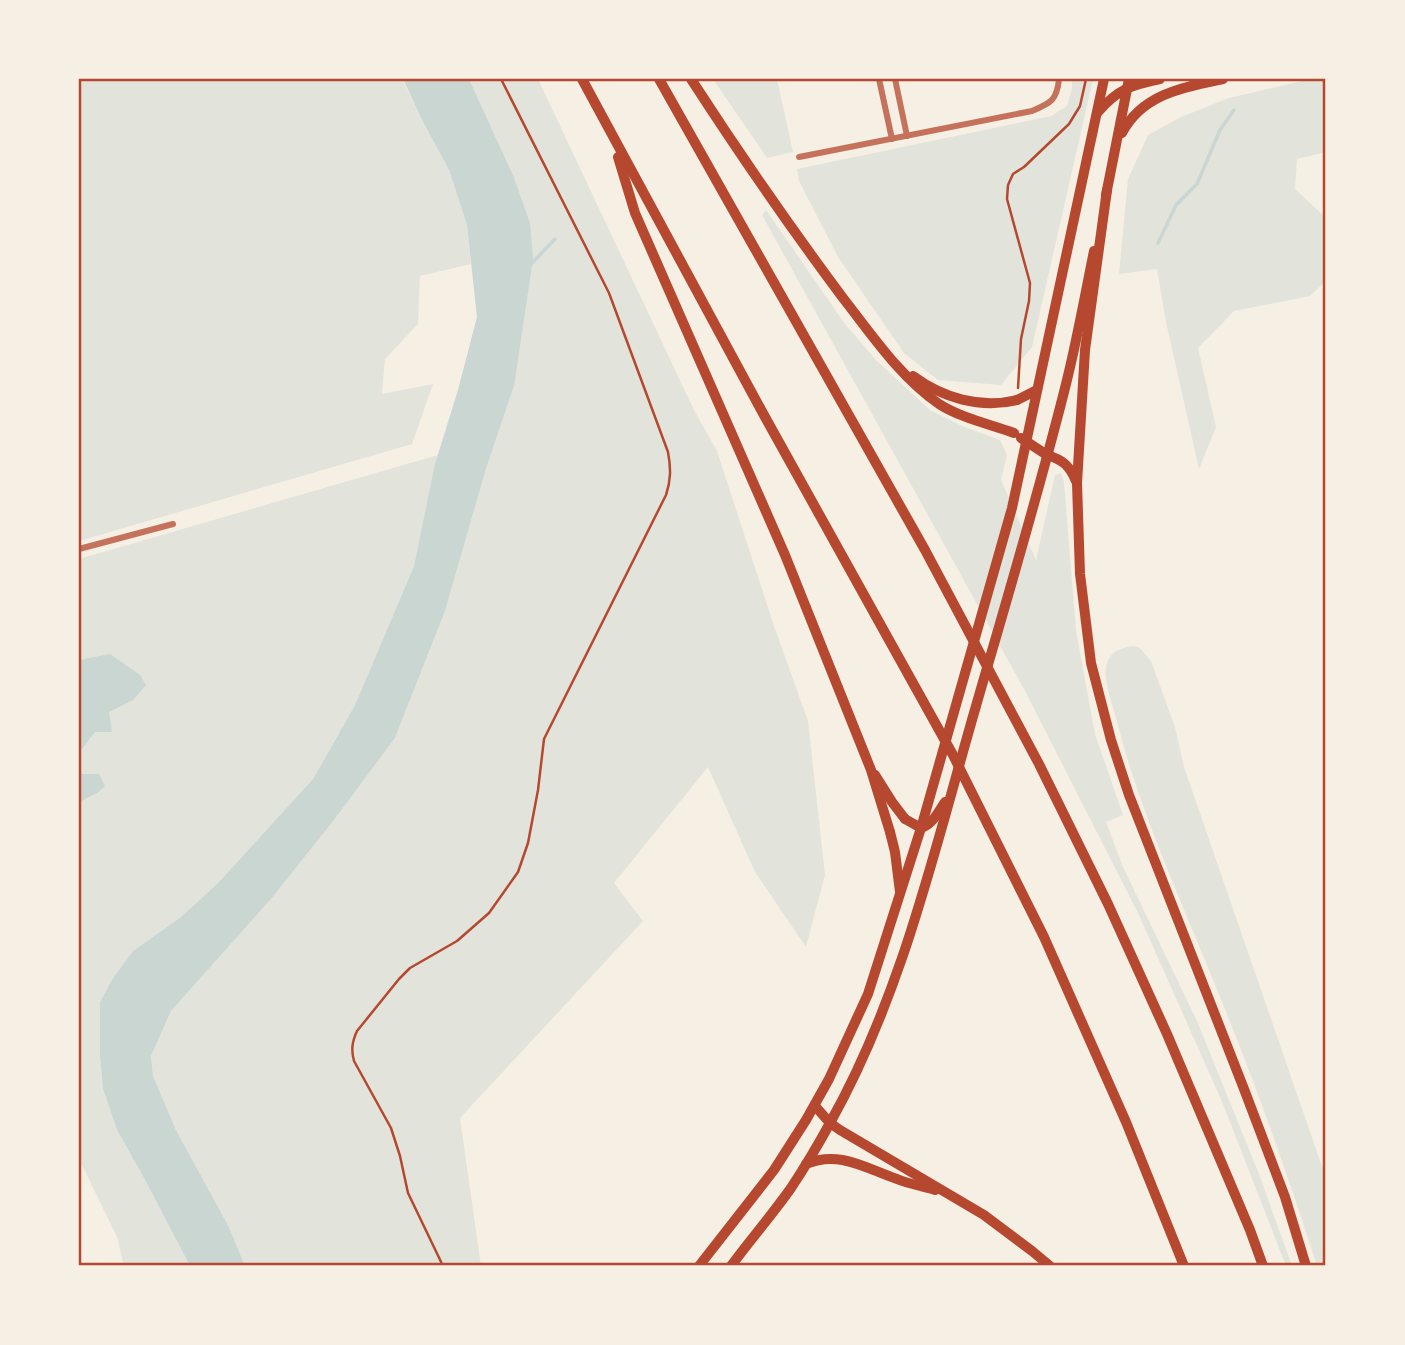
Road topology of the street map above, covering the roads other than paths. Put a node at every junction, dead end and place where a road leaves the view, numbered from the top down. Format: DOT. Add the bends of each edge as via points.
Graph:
graph roads {
  1 [pos="582,79"];
  2 [pos="660,79"];
  3 [pos="691,79"];
  4 [pos="879,79"];
  5 [pos="895,79"];
  6 [pos="1059,79"];
  7 [pos="1104,79"];
  8 [pos="1160,79"];
  9 [pos="1223,79"];
  10 [pos="1129,83"];
  11 [pos="1098,113"];
  12 [pos="611,135"];
  13 [pos="907,136"];
  14 [pos="892,139"];
  15 [pos="1117,142"];
  16 [pos="799,157"];
  17 [pos="1107,190"];
  18 [pos="889,357"];
  19 [pos="1037,390"];
  20 [pos="1017,400"];
  21 [pos="1014,433"];
  22 [pos="1027,440"];
  23 [pos="1047,456"];
  24 [pos="1077,483"];
  25 [pos="173,524"];
  26 [pos="79,549"];
  27 [pos="871,770"];
  28 [pos="949,796"];
  29 [pos="905,819"];
  30 [pos="923,826"];
  31 [pos="890,832"];
  32 [pos="900,893"];
  33 [pos="815,1106"];
  34 [pos="830,1124"];
  35 [pos="806,1164"];
  36 [pos="948,1193"];
  37 [pos="699,1266"];
  38 [pos="731,1266"];
  39 [pos="1050,1266"];
  40 [pos="1184,1266"];
  41 [pos="1263,1266"];
  42 [pos="1306,1266"];
  1 -- 12 [label="highway"];
  2 -- 41 [label="highway" via="925,550 1039,764 1167,1034"];
  3 -- 18 [label="highway" via="768,194"];
  4 -- 14 [label="street"];
  5 -- 13 [label="street"];
  6 -- 13 [label="street" via="1051,103 1032,111"];
  7 -- 11 [label="main road"];
  8 -- 10 [label="main road"];
  9 -- 15 [label="main road" via="1156,97 1132,116"];
  10 -- 11 [label="main road"];
  10 -- 15 [label="main road"];
  11 -- 19 [label="main road"];
  12 -- 27 [label="highway" via="635,213 785,555"];
  12 -- 40 [label="highway" via="954,755 1044,937"];
  13 -- 14 [label="street"];
  14 -- 16 [label="street"];
  15 -- 17 [label="main road"];
  17 -- 23 [label="main road"];
  17 -- 24 [label="highway" via="1085,350"];
  18 -- 20 [label="highway" via="954,397 973,402"];
  18 -- 21 [label="highway" via="941,405"];
  19 -- 20 [label="main road"];
  19 -- 22 [label="main road"];
  21 -- 22 [label="main road"];
  22 -- 23 [label="main road"];
  22 -- 30 [label="main road"];
  23 -- 24 [label="highway" via="1060,459"];
  23 -- 28 [label="main road"];
  24 -- 42 [label="highway" via="1084,612 1091,663 1111,740 1146,842 1240,1077"];
  25 -- 26 [label="street"];
  27 -- 29 [label="highway"];
  27 -- 31 [label="highway"];
  28 -- 30 [label="main road"];
  28 -- 34 [label="main road" via="902,958 857,1071"];
  29 -- 30 [label="main road"];
  30 -- 32 [label="main road"];
  31 -- 32 [label="main road"];
  32 -- 33 [label="main road" via="868,994"];
  33 -- 34 [label="highway"];
  33 -- 37 [label="main road" via="774,1170"];
  34 -- 35 [label="main road"];
  34 -- 36 [label="highway"];
  35 -- 36 [label="highway" via="836,1159"];
  35 -- 38 [label="main road"];
  36 -- 39 [label="highway"];
}
